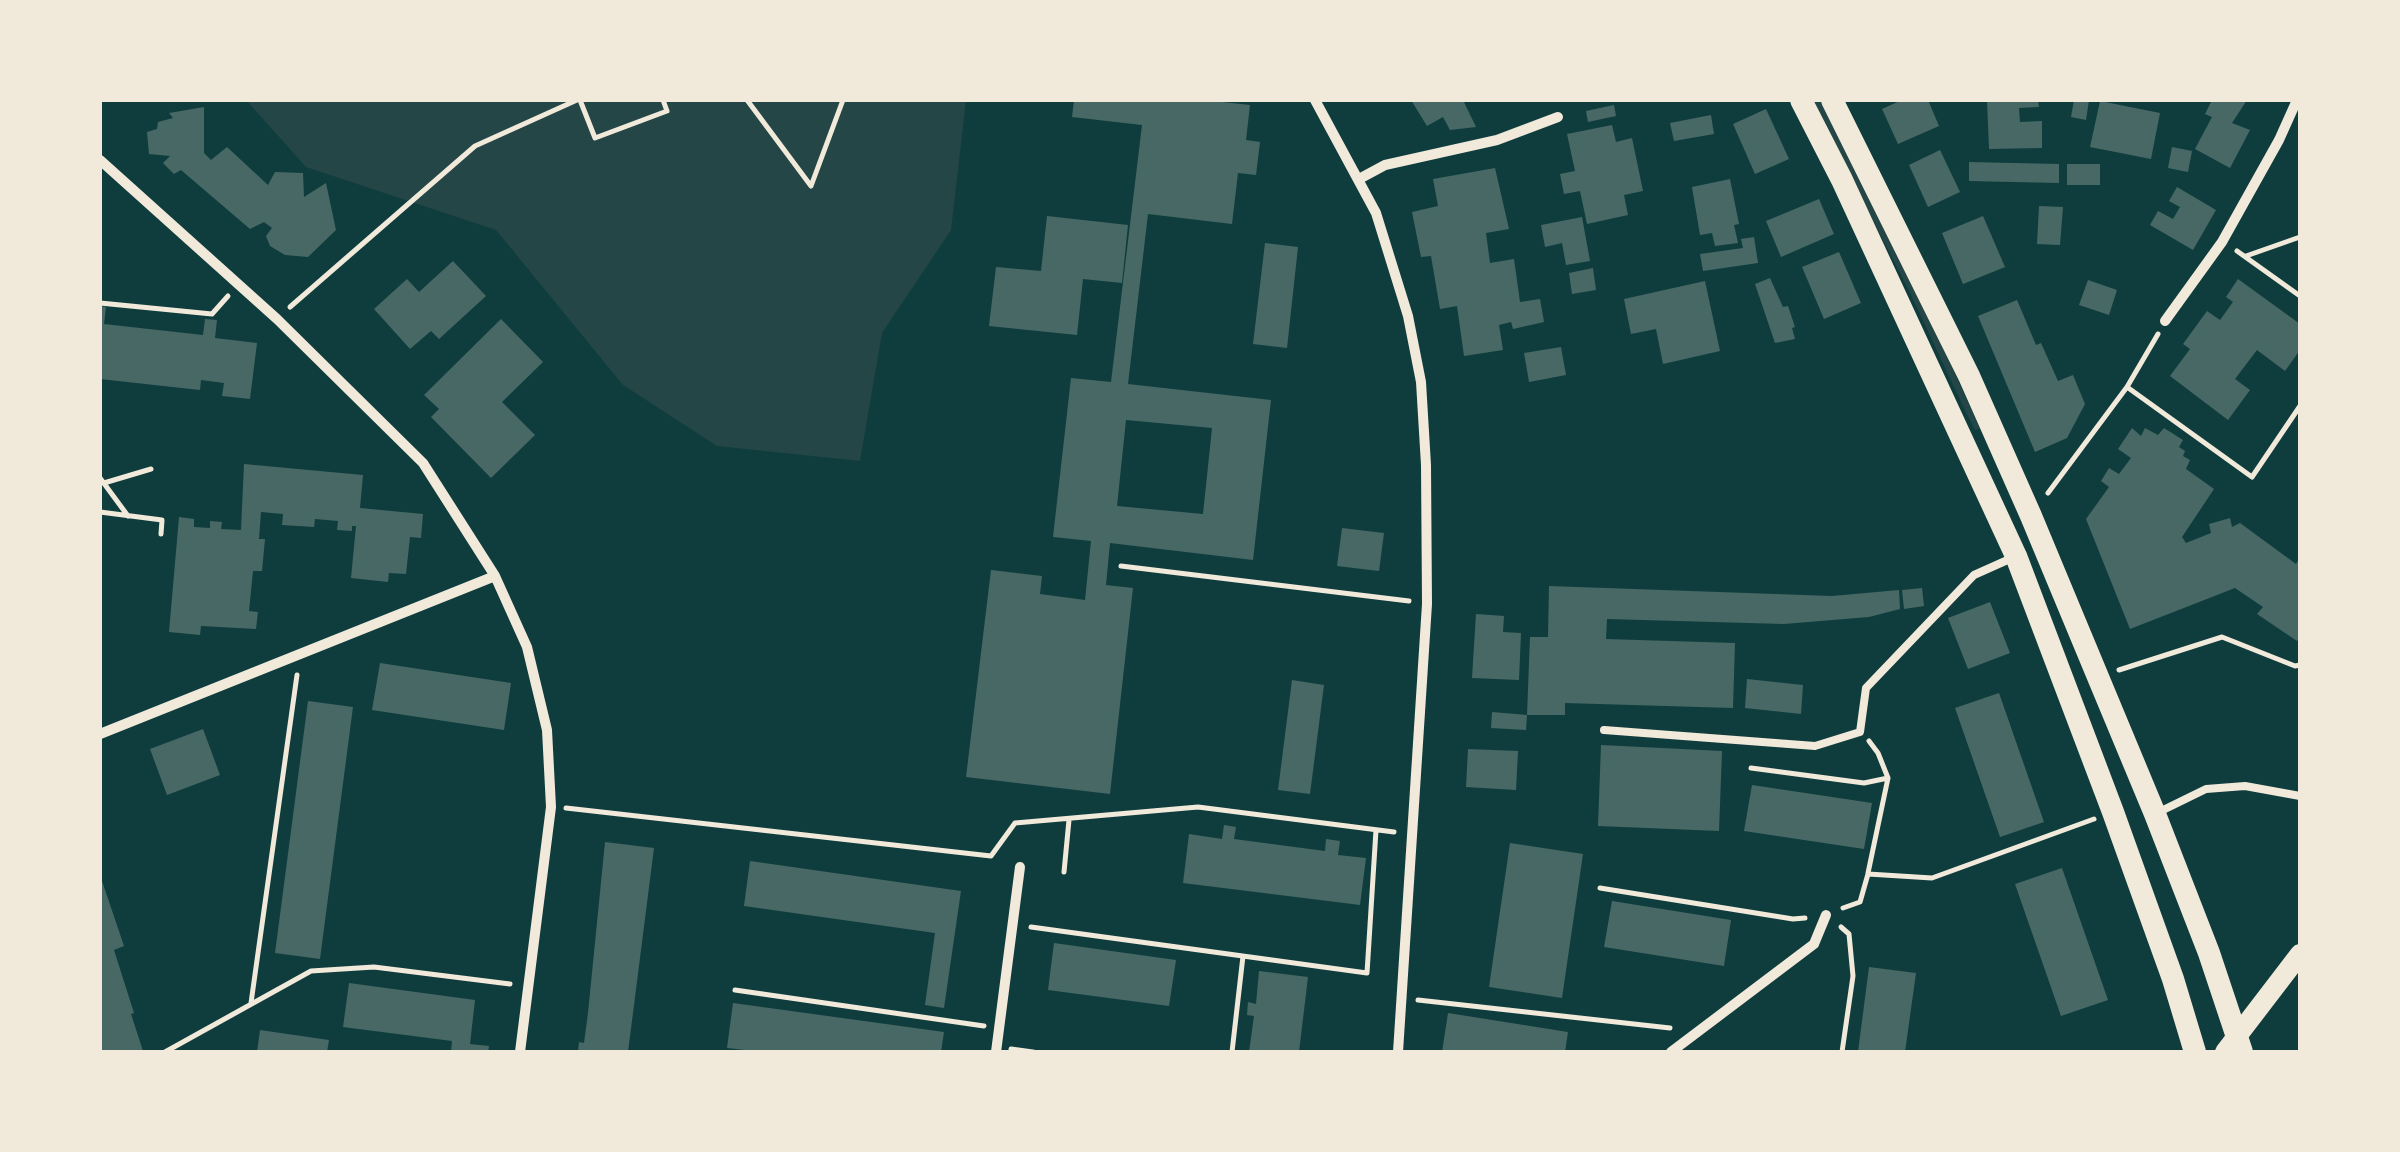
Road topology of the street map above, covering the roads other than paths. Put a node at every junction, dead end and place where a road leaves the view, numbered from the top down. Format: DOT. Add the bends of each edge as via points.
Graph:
graph roads {
  1 [pos="1315,100"];
  2 [pos="1801,100"];
  3 [pos="1832,100"];
  4 [pos="2297,100"];
  5 [pos="1558,117"];
  6 [pos="100,160"];
  7 [pos="1359,180"];
  8 [pos="2165,321"];
  9 [pos="2016,556"];
  10 [pos="495,576"];
  11 [pos="1604,730"];
  12 [pos="100,734"];
  13 [pos="2300,796"];
  14 [pos="2155,814"];
  15 [pos="1020,867"];
  16 [pos="1826,914"];
  17 [pos="2300,954"];
  18 [pos="2234,1047"];
  19 [pos="520,1052"];
  20 [pos="996,1052"];
  21 [pos="1398,1052"];
  22 [pos="1672,1052"];
  23 [pos="2195,1052"];
  1 -- 7 [label="street"];
  2 -- 9 [label="main road"];
  3 -- 14 [label="main road" via="2031,516"];
  4 -- 8 [label="street" via="2222,242"];
  5 -- 7 [label="street" via="1497,140 1385,165"];
  6 -- 10 [label="street" via="277,319 422,463"];
  7 -- 21 [label="street" via="1408,316 1426,465 1427,604"];
  9 -- 11 [label="lane" via="1974,575 1866,688 1860,732 1814,746"];
  9 -- 23 [label="main road"];
  10 -- 12 [label="street"];
  10 -- 19 [label="street" via="527,646 547,730 551,806"];
  13 -- 14 [label="lane" via="2245,786 2206,789"];
  14 -- 18 [label="main road" via="2209,953"];
  15 -- 20 [label="street"];
  16 -- 22 [label="street" via="1814,944"];
  17 -- 18 [label="main road"];
}
